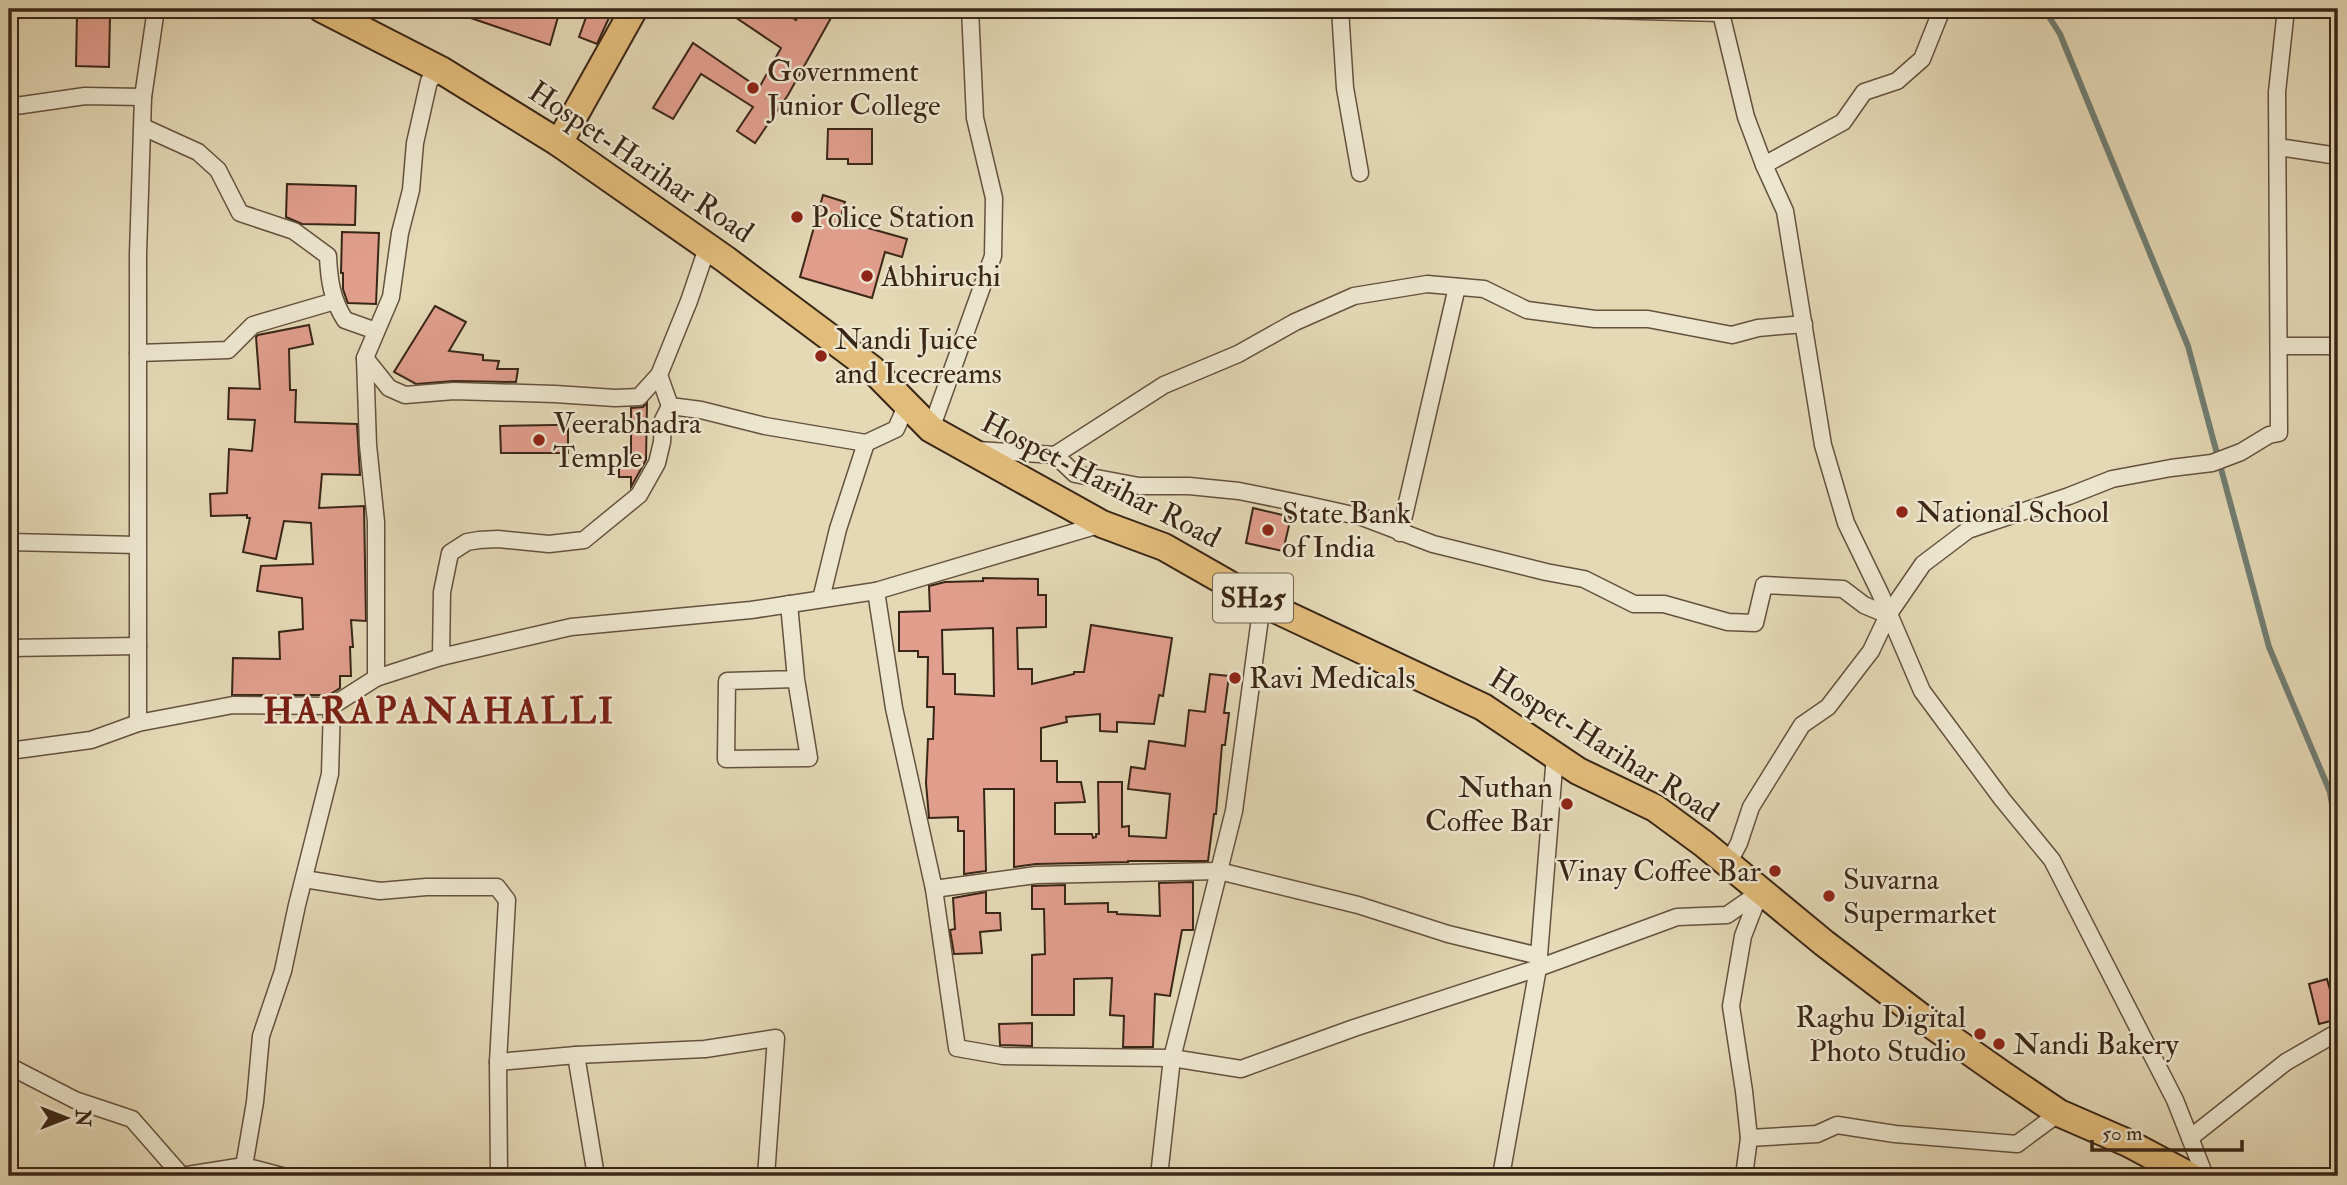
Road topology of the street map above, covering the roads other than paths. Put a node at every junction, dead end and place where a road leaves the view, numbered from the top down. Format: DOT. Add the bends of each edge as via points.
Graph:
graph roads {
  1 [pos="156,9"];
  2 [pos="634,9"];
  3 [pos="970,9"];
  4 [pos="1340,9"];
  5 [pos="1566,9"];
  6 [pos="1942,9"];
  7 [pos="2286,9"];
  8 [pos="333,11"];
  9 [pos="1720,11"];
  10 [pos="441,69"];
  11 [pos="144,97"];
  12 [pos="9,107"];
  13 [pos="143,127"];
  14 [pos="559,143"];
  15 [pos="2278,147"];
  16 [pos="2338,156"];
  17 [pos="1764,165"];
  18 [pos="1360,173"];
  19 [pos="706,245"];
  20 [pos="1457,287"];
  21 [pos="335,301"];
  22 [pos="1804,324"];
  23 [pos="376,331"];
  24 [pos="2280,346"];
  25 [pos="2338,346"];
  26 [pos="138,353"];
  27 [pos="365,358"];
  28 [pos="659,375"];
  29 [pos="907,404"];
  30 [pos="670,406"];
  31 [pos="931,429"];
  32 [pos="866,443"];
  33 [pos="968,450"];
  34 [pos="1055,455"];
  35 [pos="1101,524"];
  36 [pos="1400,533"];
  37 [pos="9,542"];
  38 [pos="137,545"];
  39 [pos="876,591"];
  40 [pos="821,599"];
  41 [pos="1262,603"];
  42 [pos="789,604"];
  43 [pos="1888,615"];
  44 [pos="138,646"];
  45 [pos="9,648"];
  46 [pos="442,657"];
  47 [pos="376,678"];
  48 [pos="796,679"];
  49 [pos="332,706"];
  50 [pos="138,723"];
  51 [pos="9,751"];
  52 [pos="1555,755"];
  53 [pos="1728,864"];
  54 [pos="1219,871"];
  55 [pos="304,879"];
  56 [pos="934,889"];
  57 [pos="1760,892"];
  58 [pos="1539,962"];
  59 [pos="2338,1032"];
  60 [pos="576,1055"];
  61 [pos="1172,1058"];
  62 [pos="498,1062"];
  63 [pos="9,1066"];
  64 [pos="2059,1113"];
  65 [pos="1749,1138"];
  66 [pos="2190,1138"];
  67 [pos="244,1166"];
  68 [pos="181,1175"];
  69 [pos="282,1176"];
  70 [pos="499,1176"];
  71 [pos="596,1176"];
  72 [pos="766,1176"];
  73 [pos="1159,1176"];
  74 [pos="1501,1176"];
  75 [pos="1744,1176"];
  76 [pos="2190,1176"];
  77 [pos="2204,1176"];
  1 -- 11 [label="street"];
  2 -- 14 [label="main road"];
  3 -- 31 [label="street" via="975,118 994,198 993,256"];
  4 -- 18 [label="street" via="1345,88"];
  5 -- 9 [label="street"];
  6 -- 17 [label="street" via="1922,59 1905,74 1864,92 1843,122"];
  7 -- 15 [label="street" via="2277,92"];
  8 -- 10 [label="main road, Hospet-Harihar Road / SH25"];
  9 -- 17 [label="street" via="1746,117"];
  10 -- 14 [label="main road, Hospet-Harihar Road / SH25"];
  10 -- 23 [label="street" via="429,81 391,297"];
  11 -- 12 [label="street" via="85,96"];
  11 -- 13 [label="street"];
  13 -- 21 [label="street" via="198,152 218,170 240,213 294,231 328,256"];
  13 -- 26 [label="street"];
  14 -- 19 [label="main road, Hospet-Harihar Road / SH25"];
  15 -- 16 [label="street"];
  15 -- 24 [label="street"];
  17 -- 22 [label="street" via="1785,211"];
  19 -- 28 [label="street"];
  19 -- 29 [label="main road, Hospet-Harihar Road / SH25" via="872,369"];
  20 -- 22 [label="street" via="1484,289 1527,310 1595,319 1648,319 1732,335"];
  20 -- 34 [label="street" via="1427,284 1354,296 1164,385"];
  20 -- 36 [label="street"];
  21 -- 23 [label="street" via="345,320"];
  21 -- 26 [label="street" via="253,325 228,350"];
  22 -- 43 [label="street" via="1834,489"];
  23 -- 27 [label="street"];
  24 -- 25 [label="street"];
  24 -- 43 [label="street" via="2279,433 2212,463 2112,479 1968,530 1923,564"];
  26 -- 38 [label="street"];
  27 -- 28 [label="street" via="389,388 405,396 454,391 639,397"];
  27 -- 47 [label="street" via="376,522"];
  28 -- 30 [label="street"];
  29 -- 31 [label="main road, Hospet-Harihar Road / SH25"];
  29 -- 32 [label="street" via="896,429"];
  30 -- 32 [label="street"];
  30 -- 46 [label="street" via="663,420 657,463 639,495 584,540 549,544 479,540 450,553 443,592"];
  31 -- 33 [label="main road, Hospet-Harihar Road / SH25"];
  32 -- 40 [label="street"];
  33 -- 34 [label="street"];
  33 -- 35 [label="main road, Hospet-Harihar Road / SH25"];
  34 -- 36 [label="street" via="1074,474 1139,486 1239,491 1362,517"];
  35 -- 39 [label="street"];
  35 -- 41 [label="main road, Hospet-Harihar Road / SH25" via="1164,547"];
  36 -- 43 [label="street" via="1584,579 1634,604 1664,604 1728,622 1755,623 1764,585 1843,589"];
  37 -- 38 [label="street"];
  38 -- 44 [label="street"];
  39 -- 40 [label="street"];
  39 -- 56 [label="street" via="894,708"];
  40 -- 42 [label="street"];
  41 -- 52 [label="main road, Hospet-Harihar Road / SH25" via="1483,706"];
  41 -- 54 [label="street" via="1234,811"];
  42 -- 46 [label="street" via="571,627"];
  42 -- 48 [label="street"];
  43 -- 53 [label="street" via="1871,651 1828,707 1802,725 1751,807"];
  43 -- 66 [label="street" via="1922,691 2052,860"];
  44 -- 45 [label="street"];
  44 -- 50 [label="street"];
  46 -- 47 [label="street"];
  47 -- 49 [label="street"];
  48 -- 48 [label="street" via="809,758 726,759 727,681"];
  49 -- 50 [label="street" via="233,705"];
  49 -- 55 [label="street" via="330,774"];
  50 -- 51 [label="street" via="92,740"];
  52 -- 53 [label="main road, Hospet-Harihar Road / SH25" via="1655,808"];
  52 -- 58 [label="street"];
  53 -- 57 [label="main road, Hospet-Harihar Road / SH25"];
  54 -- 56 [label="street" via="1036,875"];
  54 -- 58 [label="street" via="1358,905"];
  54 -- 61 [label="street"];
  55 -- 62 [label="street" via="380,891 497,887 507,900"];
  55 -- 67 [label="street" via="283,971 261,1036"];
  56 -- 61 [label="street" via="957,1048 1003,1056"];
  57 -- 58 [label="street" via="1727,915 1677,917"];
  57 -- 64 [label="main road, Hospet-Harihar Road / SH25" via="1929,1023"];
  57 -- 65 [label="street" via="1743,936 1731,1006"];
  58 -- 61 [label="street" via="1241,1069"];
  58 -- 74 [label="street"];
  59 -- 66 [label="street" via="2287,1062"];
  60 -- 62 [label="street"];
  60 -- 71 [label="street"];
  60 -- 72 [label="street" via="705,1049 776,1038"];
  61 -- 73 [label="street"];
  62 -- 70 [label="street"];
  63 -- 68 [label="street" via="75,1100 132,1119"];
  64 -- 65 [label="street" via="2017,1144 1837,1125 1817,1134"];
  64 -- 76 [label="main road, Hospet-Harihar Road / SH25"];
  65 -- 75 [label="street"];
  66 -- 77 [label="street"];
  67 -- 68 [label="street"];
  67 -- 69 [label="street"];
}
